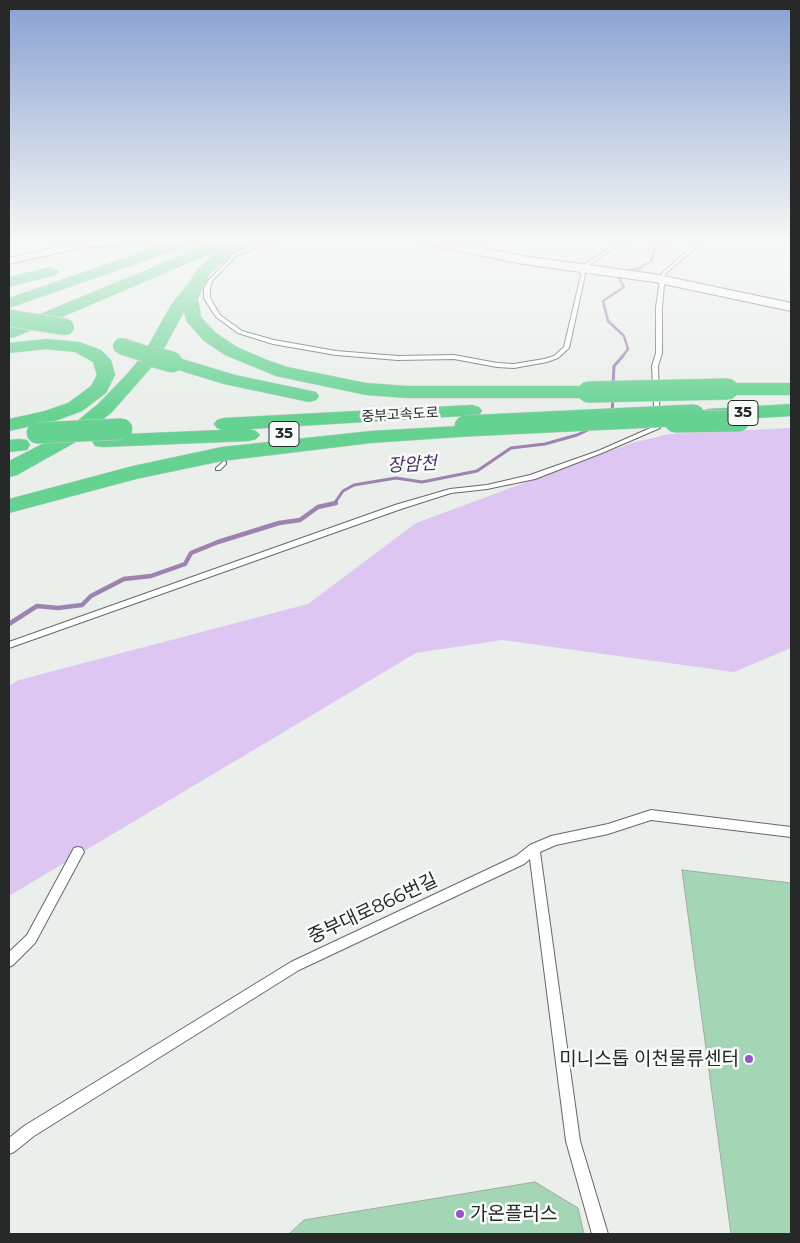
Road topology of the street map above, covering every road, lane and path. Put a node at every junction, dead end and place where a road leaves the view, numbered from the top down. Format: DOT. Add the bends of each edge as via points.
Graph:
graph roads {
  1 [pos="57,299"];
  2 [pos="75,299"];
  3 [pos="98,299"];
  4 [pos="184,299"];
  5 [pos="190,299"];
  6 [pos="208,299"];
  7 [pos="578,299"];
  8 [pos="659,299"];
  9 [pos="753,299"];
  10 [pos="791,307"];
  11 [pos="9,318"];
  12 [pos="9,325"];
  13 [pos="9,333"];
  14 [pos="9,348"];
  15 [pos="312,349"];
  16 [pos="307,354"];
  17 [pos="791,389"];
  18 [pos="588,392"];
  19 [pos="791,396"];
  20 [pos="698,408"];
  21 [pos="791,410"];
  22 [pos="469,419"];
  23 [pos="791,419"];
  24 [pos="9,425"];
  25 [pos="12,442"];
  26 [pos="224,463"];
  27 [pos="218,468"];
  28 [pos="9,470"];
  29 [pos="9,506"];
  30 [pos="9,645"];
  31 [pos="791,832"];
  32 [pos="534,849"];
  33 [pos="78,852"];
  34 [pos="9,961"];
  35 [pos="9,1147"];
  36 [pos="600,1234"];
  1 -- 11 [label="highway"];
  2 -- 12 [label="highway"];
  3 -- 13 [label="highway"];
  4 -- 28 [label="highway" via="151,357 105,408 67,439"];
  5 -- 18 [label="highway" via="193,318 210,337 231,351 283,372 366,388 407,392"];
  6 -- 15 [label="lane" via="228,325 248,335"];
  7 -- 15 [label="lane" via="567,346 556,357 545,361 497,366 461,358 365,356"];
  8 -- 30 [label="lane" via="659,353 655,366 658,427 532,477 488,487 450,490"];
  9 -- 10 [label="street"];
  11 -- 18 [label="highway, bridge" via="66,328 231,380 324,399 452,400"];
  14 -- 24 [label="highway" via="46,344 79,347 102,360 106,375 99,389 83,403 51,416"];
  15 -- 16 [label="lane"];
  17 -- 18 [label="highway, bridge"];
  19 -- 20 [label="highway, 중부고속도로 / 35"];
  20 -- 21 [label="highway, 중부고속도로 / 35"];
  20 -- 22 [label="highway, 중부고속도로 / 35, bridge"];
  22 -- 25 [label="highway, 중부고속도로 / 35" via="103,441"];
  22 -- 25 [label="highway, 중부고속도로 / 35, bridge" via="37,432"];
  23 -- 29 [label="highway, bridge" via="584,424 371,437 187,461"];
  26 -- 27 [label="lane"];
  31 -- 32 [label="lane, 중부대로866번길" via="651,815 608,829 556,840"];
  32 -- 35 [label="lane, 중부대로866번길" via="520,860 295,966 29,1131"];
  32 -- 36 [label="lane" via="573,1141"];
  33 -- 34 [label="lane" via="31,939"];
}
